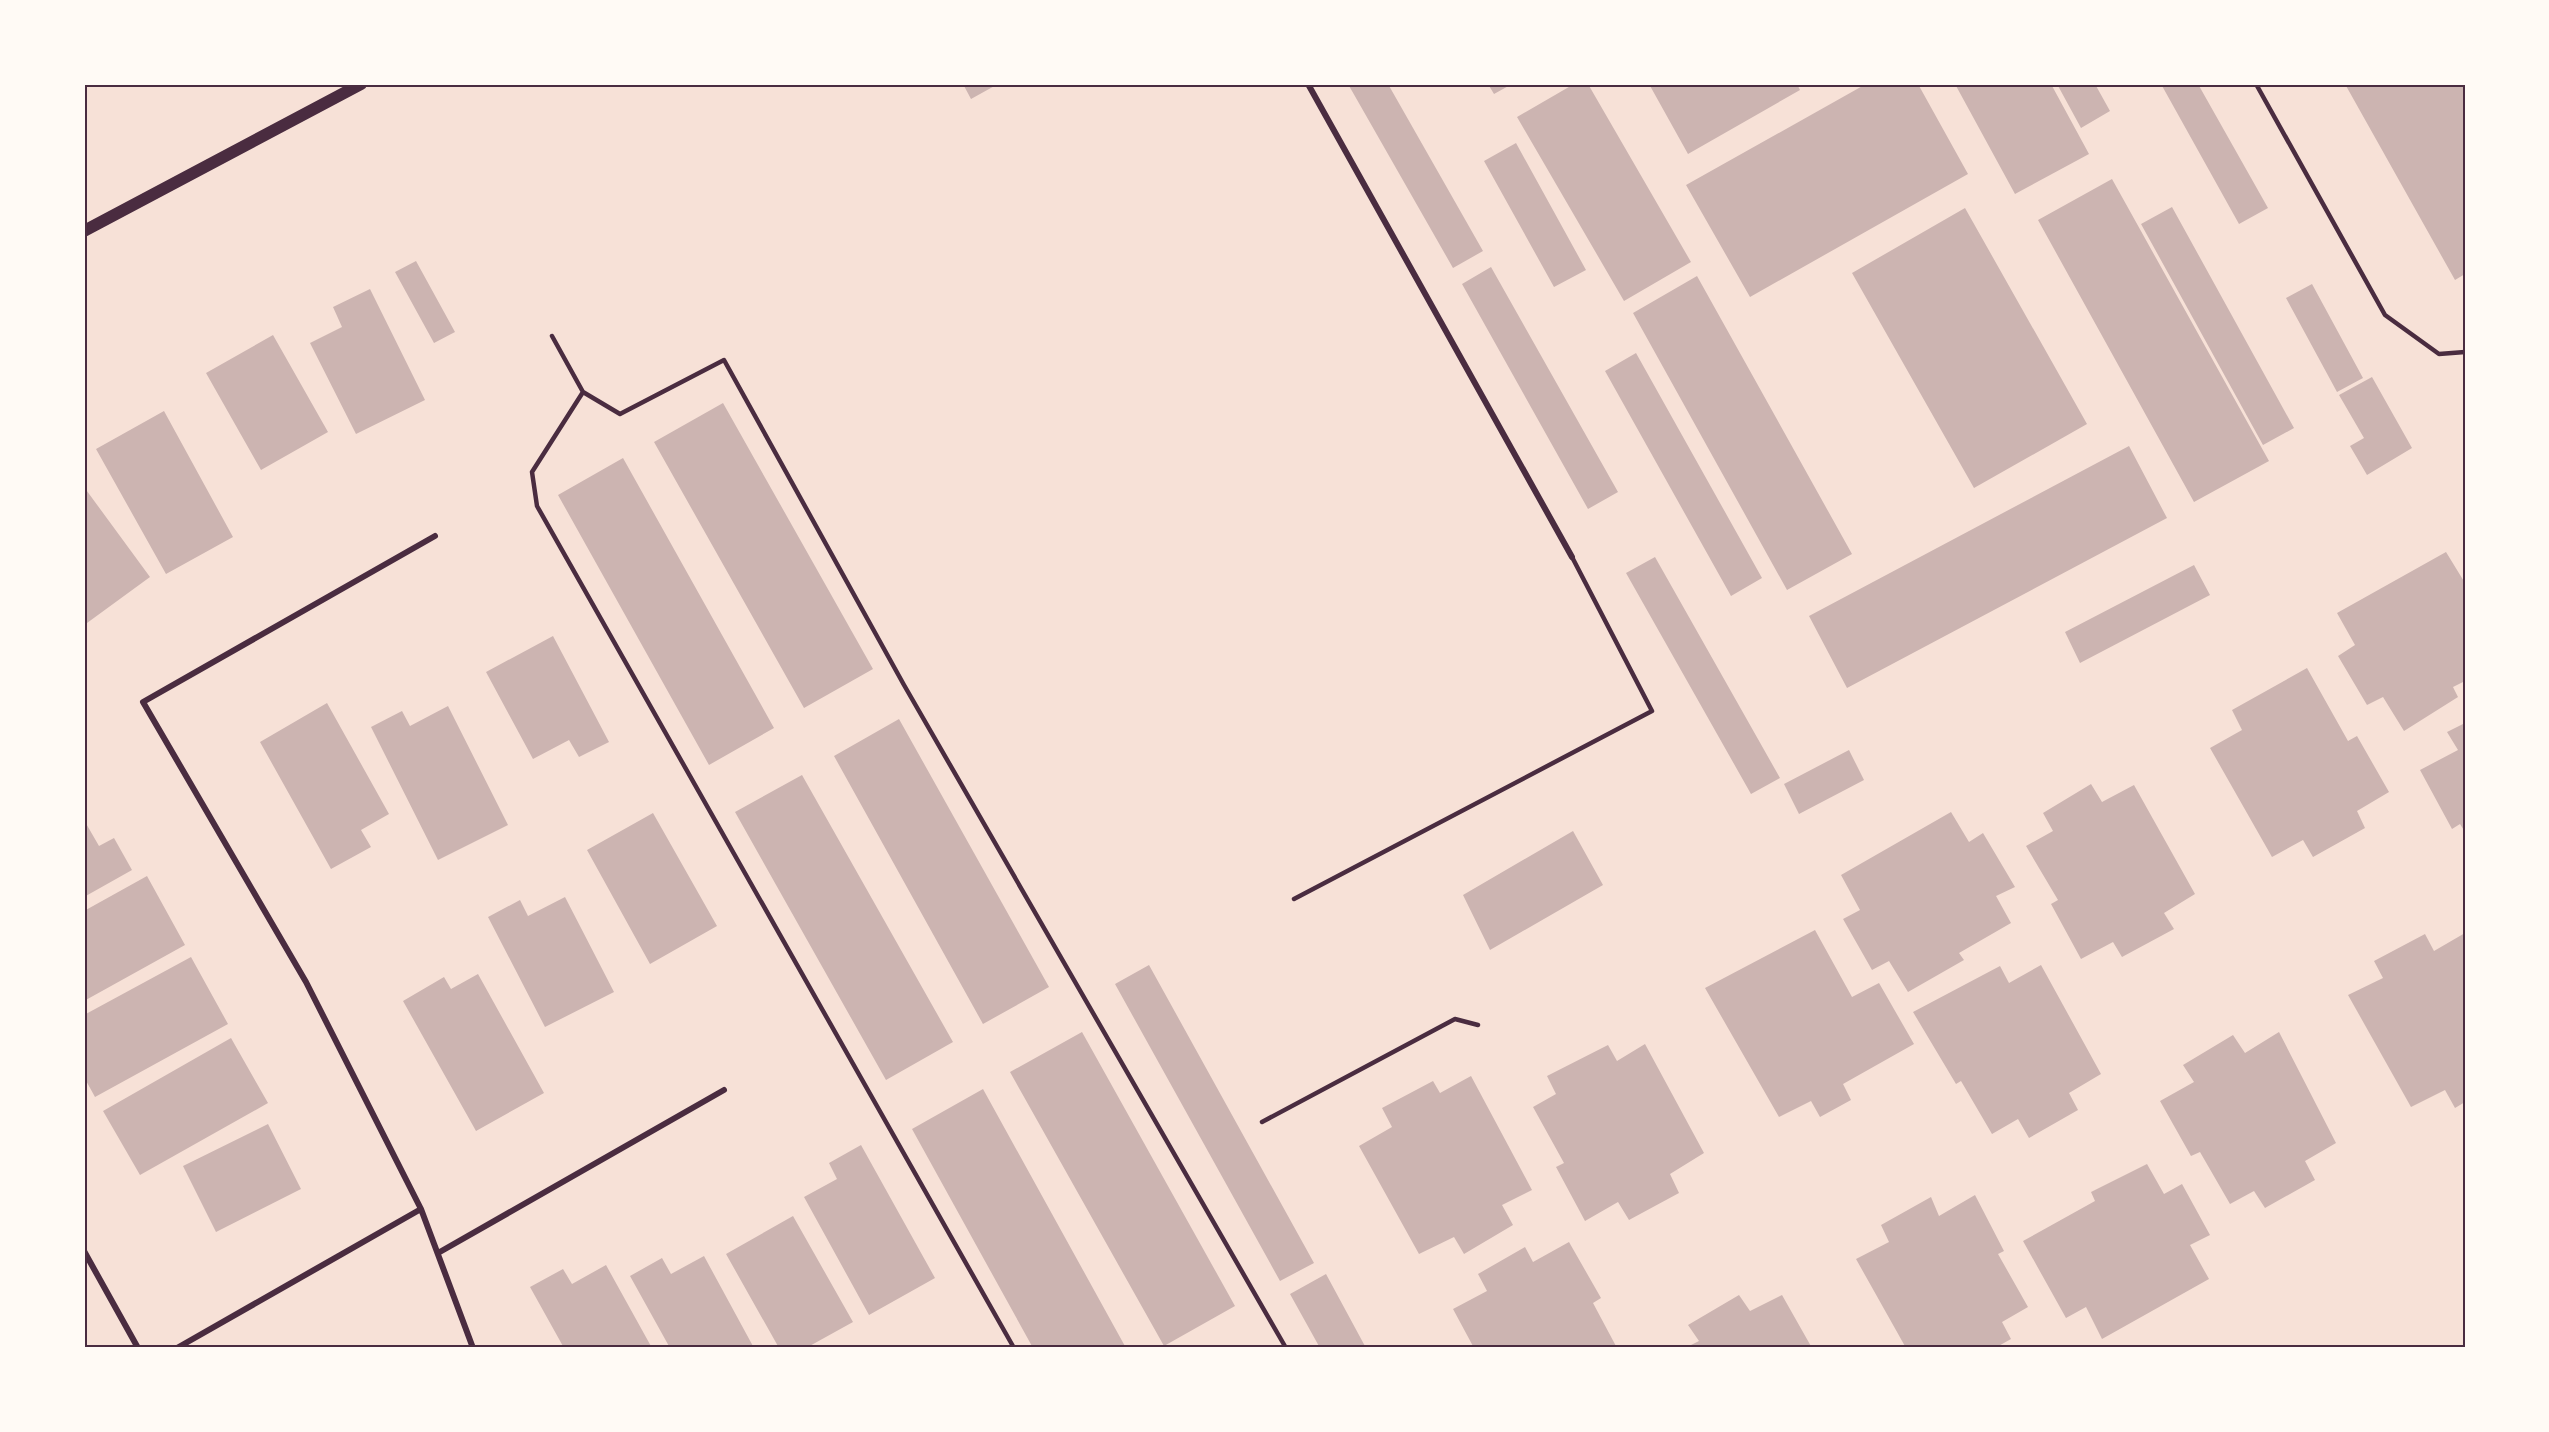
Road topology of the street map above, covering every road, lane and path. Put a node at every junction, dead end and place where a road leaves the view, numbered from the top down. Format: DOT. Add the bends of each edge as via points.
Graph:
graph roads {
  1 [pos="361,84"];
  2 [pos="1308,84"];
  3 [pos="2256,84"];
  4 [pos="84,231"];
  5 [pos="552,336"];
  6 [pos="2465,352"];
  7 [pos="583,392"];
  8 [pos="435,536"];
  9 [pos="1572,557"];
  10 [pos="1294,899"];
  11 [pos="1478,1025"];
  12 [pos="724,1090"];
  13 [pos="1262,1122"];
  14 [pos="421,1209"];
  15 [pos="84,1251"];
  16 [pos="438,1253"];
  17 [pos="138,1348"];
  18 [pos="177,1348"];
  19 [pos="473,1348"];
  20 [pos="1014,1348"];
  21 [pos="1286,1348"];
  1 -- 4 [label="main road"];
  2 -- 9 [label="street"];
  3 -- 6 [label="lane" via="2385,315 2439,354"];
  5 -- 7 [label="lane"];
  7 -- 20 [label="lane" via="532,472 537,506"];
  7 -- 21 [label="lane" via="620,414 724,360 904,685"];
  8 -- 14 [label="street" via="143,702 306,982"];
  9 -- 10 [label="lane" via="1652,711"];
  11 -- 13 [label="lane" via="1455,1019"];
  12 -- 16 [label="street"];
  14 -- 16 [label="street"];
  14 -- 18 [label="street"];
  15 -- 17 [label="street"];
  16 -- 19 [label="street"];
}
